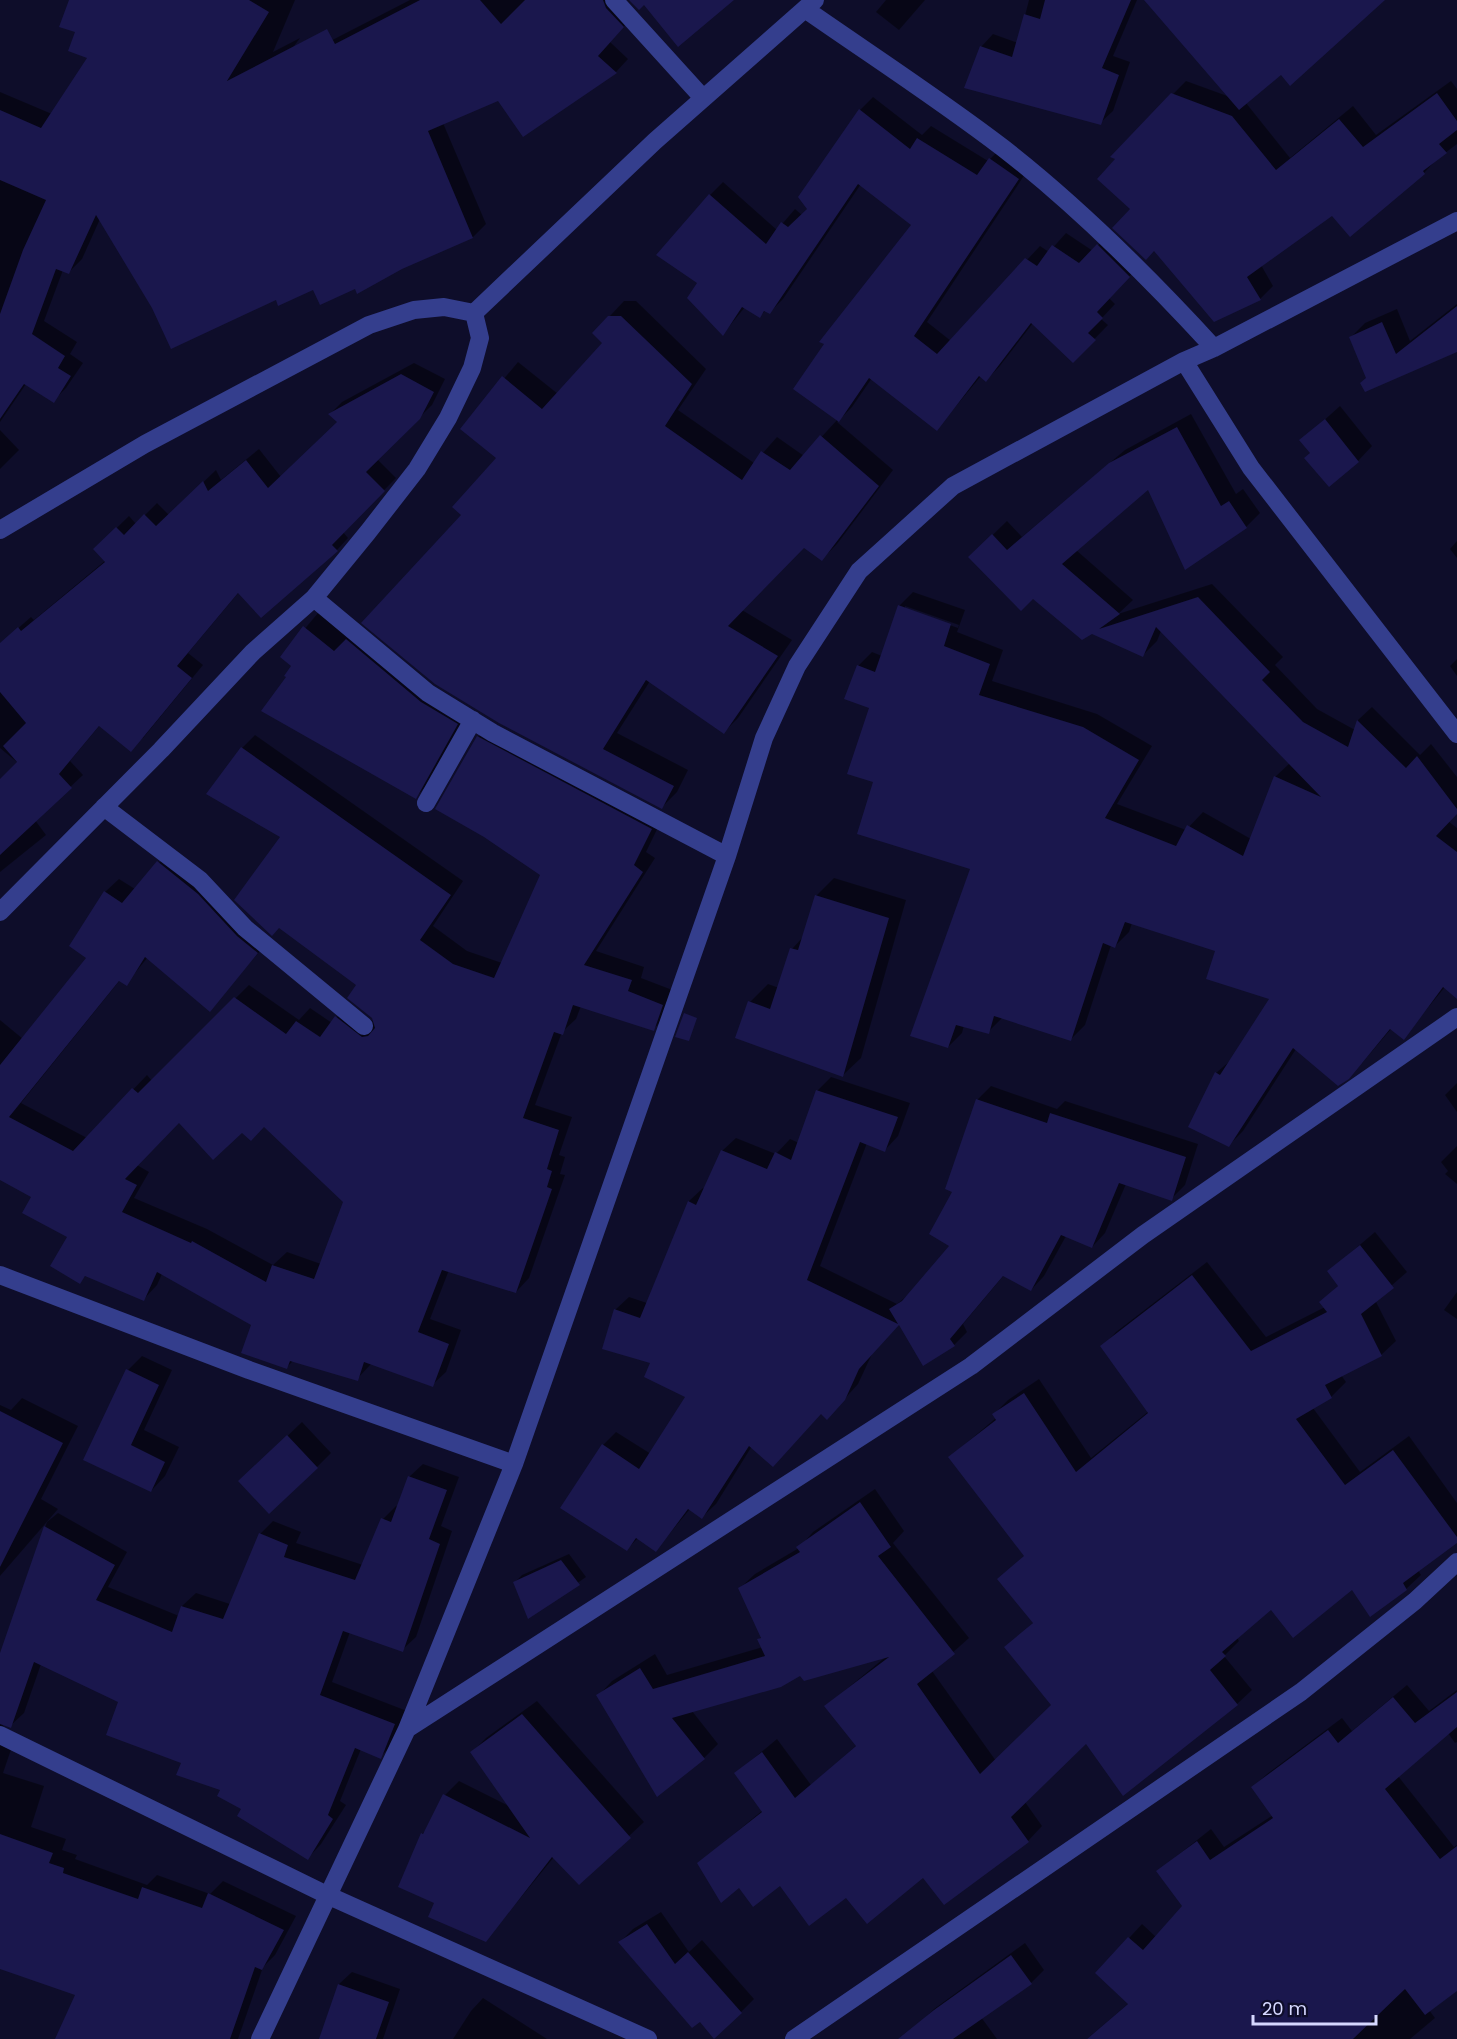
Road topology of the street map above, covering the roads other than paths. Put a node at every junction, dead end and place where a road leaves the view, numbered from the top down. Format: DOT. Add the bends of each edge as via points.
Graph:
graph roads {
  1 [pos="614,0"];
  2 [pos="810,5"];
  3 [pos="703,98"];
  4 [pos="1457,221"];
  5 [pos="474,313"];
  6 [pos="1214,348"];
  7 [pos="1184,361"];
  8 [pos="0,530"];
  9 [pos="314,598"];
  10 [pos="473,720"];
  11 [pos="1457,734"];
  12 [pos="426,803"];
  13 [pos="104,807"];
  14 [pos="727,856"];
  15 [pos="0,912"];
  16 [pos="1457,1017"];
  17 [pos="364,1026"];
  18 [pos="0,1275"];
  19 [pos="514,1464"];
  20 [pos="1457,1562"];
  21 [pos="407,1729"];
  22 [pos="0,1735"];
  23 [pos="327,1895"];
  24 [pos="260,2039"];
  25 [pos="648,2039"];
  26 [pos="794,2039"];
  1 -- 3 [label="street"];
  2 -- 3 [label="street"];
  2 -- 6 [label="street" via="1058,193 1133,261"];
  3 -- 5 [label="street"];
  4 -- 6 [label="street"];
  5 -- 8 [label="street" via="444,307 414,310 369,325 145,444"];
  5 -- 9 [label="street" via="480,338 472,368 448,418 417,469"];
  6 -- 7 [label="street"];
  7 -- 11 [label="street" via="1251,468"];
  7 -- 14 [label="street" via="953,486 859,571 797,666 764,738"];
  9 -- 10 [label="street" via="428,693"];
  9 -- 13 [label="street" via="253,652"];
  10 -- 12 [label="street"];
  10 -- 14 [label="street"];
  13 -- 15 [label="street"];
  13 -- 17 [label="street" via="200,880 244,928"];
  14 -- 19 [label="street"];
  16 -- 21 [label="street" via="1143,1235 971,1366"];
  18 -- 19 [label="street" via="249,1370"];
  19 -- 21 [label="street"];
  20 -- 26 [label="street" via="1415,1601 1301,1692"];
  21 -- 23 [label="street"];
  22 -- 23 [label="street"];
  23 -- 24 [label="street"];
  23 -- 25 [label="street"];
}
